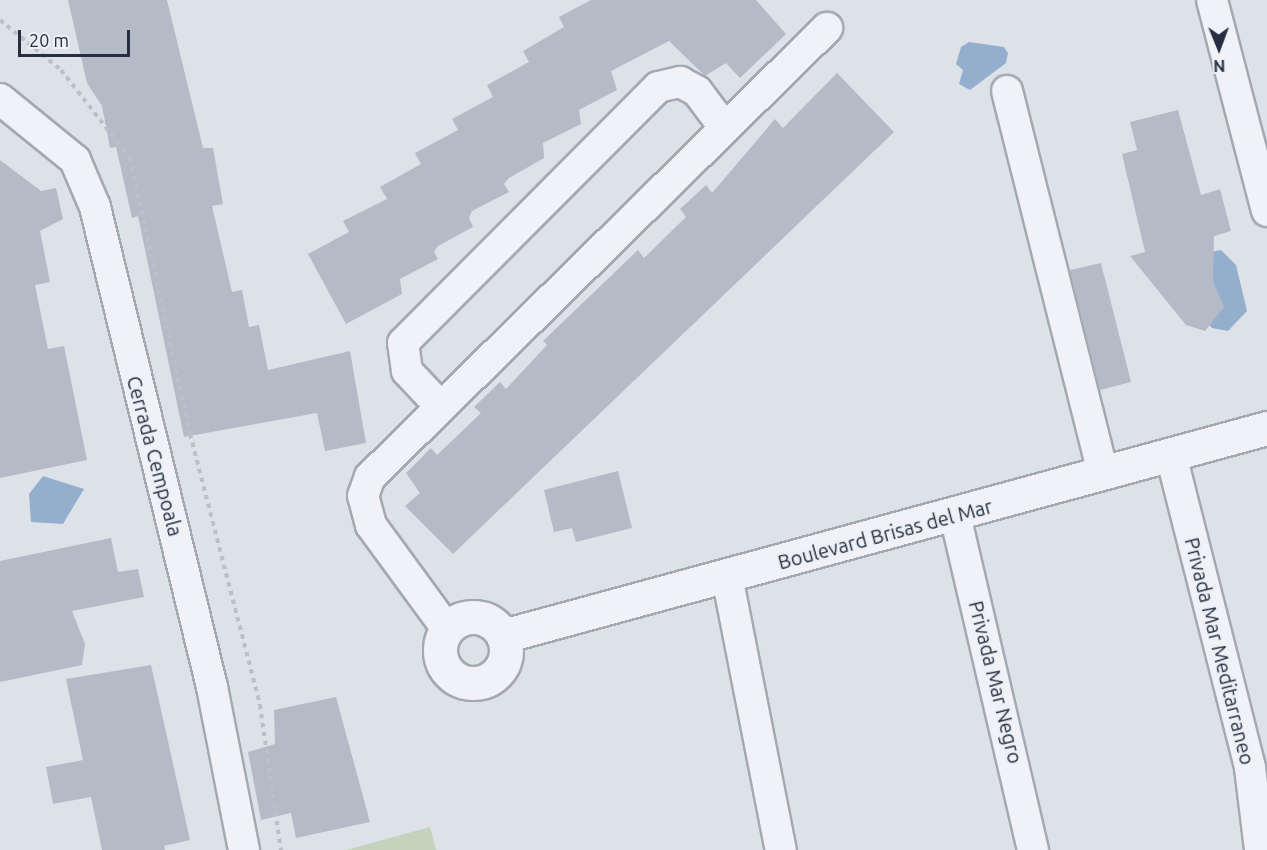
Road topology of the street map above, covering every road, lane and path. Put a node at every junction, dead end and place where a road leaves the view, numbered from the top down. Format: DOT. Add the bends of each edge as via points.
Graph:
graph roads {
  1 [pos="1212,0"];
  2 [pos="827,28"];
  3 [pos="1007,91"];
  4 [pos="0,99"];
  5 [pos="724,127"];
  6 [pos="1267,211"];
  7 [pos="439,405"];
  8 [pos="1267,428"];
  9 [pos="1171,454"];
  10 [pos="1103,472"];
  11 [pos="955,515"];
  12 [pos="727,576"];
  13 [pos="447,629"];
  14 [pos="503,636"];
  15 [pos="244,850"];
  16 [pos="781,850"];
  17 [pos="1033,850"];
  18 [pos="1260,850"];
  1 -- 6 [label="street"];
  2 -- 5 [label="street"];
  3 -- 10 [label="street"];
  4 -- 15 [label="street, Cerrada Cempoala" via="75,160 95,207 212,687"];
  5 -- 7 [label="street"];
  5 -- 7 [label="street" via="697,91 680,82 658,87 403,343 407,371"];
  7 -- 13 [label="street" via="370,477 363,496 371,525"];
  8 -- 9 [label="street, Boulevard Brisas del Mar"];
  9 -- 10 [label="street, Boulevard Brisas del Mar"];
  9 -- 18 [label="street, Privada Mar Meditarraneo" via="1250,768"];
  10 -- 11 [label="street, Boulevard Brisas del Mar"];
  11 -- 12 [label="street, Boulevard Brisas del Mar"];
  11 -- 17 [label="street, Privada Mar Negro"];
  12 -- 14 [label="street, Boulevard Brisas del Mar"];
  12 -- 16 [label="street"];
  13 -- 14 [label="street" via="477,617"];
  13 -- 14 [label="street" via="440,656 456,679 469,683 495,675 506,650"];
}
